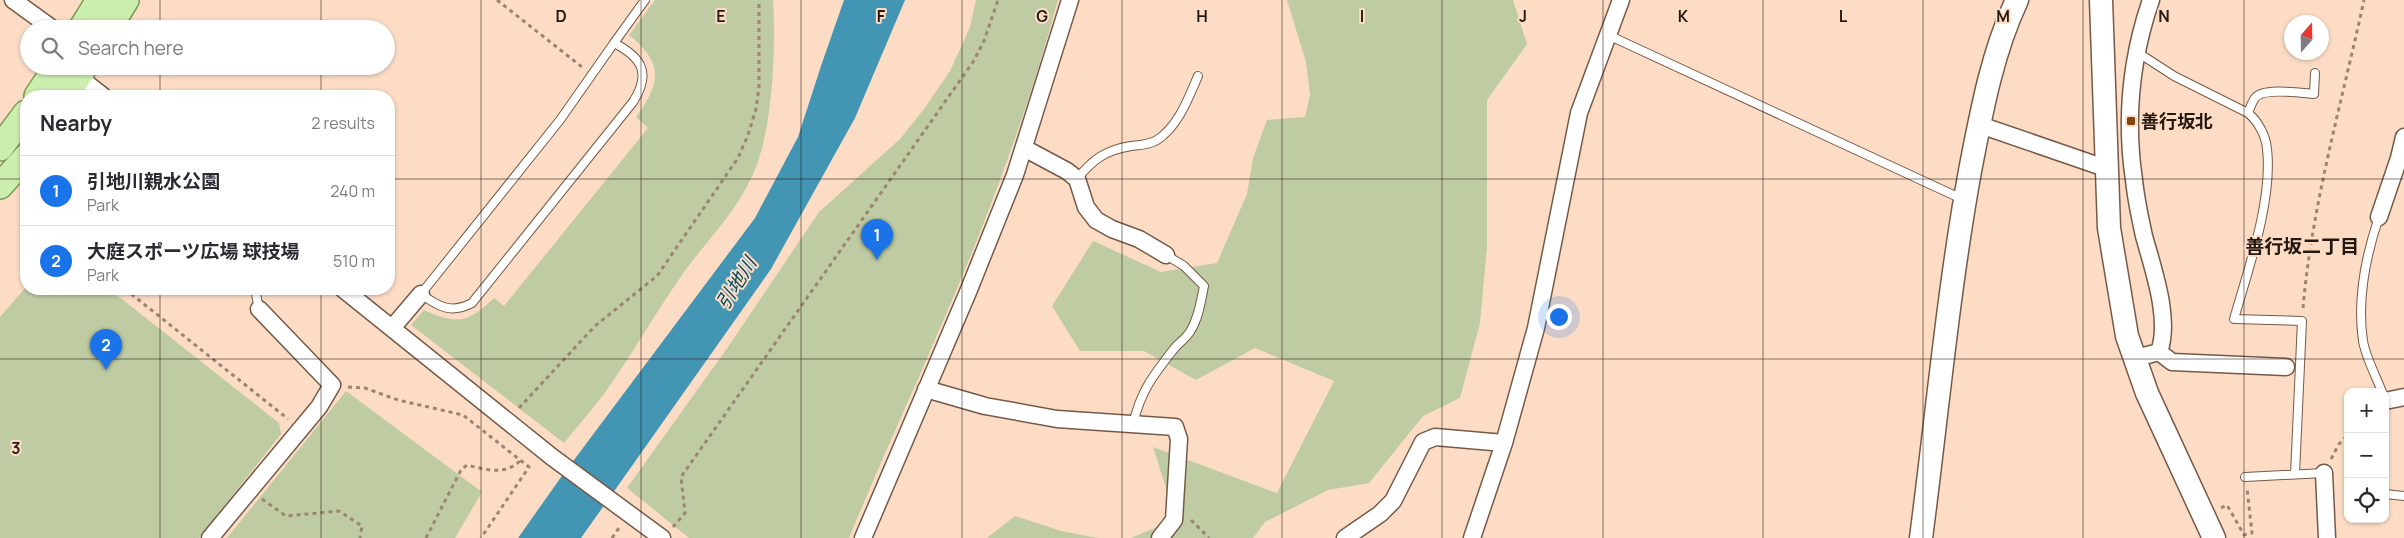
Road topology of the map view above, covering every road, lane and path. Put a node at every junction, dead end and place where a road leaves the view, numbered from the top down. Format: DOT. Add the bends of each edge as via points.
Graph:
graph roads {
  1 [pos="13,0"];
  2 [pos="99,0"];
  3 [pos="126,0"];
  4 [pos="497,0"];
  5 [pos="645,0"];
  6 [pos="759,0"];
  7 [pos="998,0"];
  8 [pos="1070,0"];
  9 [pos="1621,0"];
  10 [pos="2017,0"];
  11 [pos="2101,0"];
  12 [pos="2151,0"];
  13 [pos="2364,0"];
  14 [pos="41,20"];
  15 [pos="87,20"];
  16 [pos="114,20"];
  17 [pos="1608,35"];
  18 [pos="614,43"];
  19 [pos="2136,50"];
  20 [pos="2315,73"];
  21 [pos="68,75"];
  22 [pos="72,75"];
  23 [pos="592,75"];
  24 [pos="1198,76"];
  25 [pos="46,90"];
  26 [pos="94,90"];
  27 [pos="2248,113"];
  28 [pos="20,121"];
  29 [pos="1980,125"];
  30 [pos="2404,137"];
  31 [pos="0,148"];
  32 [pos="1024,148"];
  33 [pos="20,164"];
  34 [pos="2105,168"];
  35 [pos="1077,179"];
  36 [pos="0,186"];
  37 [pos="1965,200"];
  38 [pos="2380,217"];
  39 [pos="1166,255"];
  40 [pos="421,294"];
  41 [pos="132,295"];
  42 [pos="256,295"];
  43 [pos="351,295"];
  44 [pos="259,309"];
  45 [pos="2302,321"];
  46 [pos="392,328"];
  47 [pos="2159,352"];
  48 [pos="2136,358"];
  49 [pos="2286,367"];
  50 [pos="332,385"];
  51 [pos="2380,388"];
  52 [pos="926,389"];
  53 [pos="2404,397"];
  54 [pos="2389,400"];
  55 [pos="507,420"];
  56 [pos="290,421"];
  57 [pos="1133,424"];
  58 [pos="2344,439"];
  59 [pos="1504,443"];
  60 [pos="522,459"];
  61 [pos="2324,472"];
  62 [pos="2294,474"];
  63 [pos="2245,477"];
  64 [pos="250,490"];
  65 [pos="2389,494"];
  66 [pos="2404,496"];
  67 [pos="2221,508"];
  68 [pos="666,535"];
  69 [pos="210,538"];
  70 [pos="360,538"];
  71 [pos="426,538"];
  72 [pos="481,538"];
  73 [pos="863,538"];
  74 [pos="1160,538"];
  75 [pos="1345,538"];
  76 [pos="1472,538"];
  77 [pos="1921,538"];
  78 [pos="2214,538"];
  79 [pos="2327,538"];
  1 -- 14 [label="street"];
  2 -- 15 [label="main road"];
  3 -- 16 [label="main road"];
  4 -- 23 [label="path"];
  5 -- 18 [label="lane"];
  6 -- 55 [label="path" via="759,88 756,109 738,158 657,276 595,326"];
  7 -- 68 [label="path" via="973,62 681,477 685,513"];
  8 -- 32 [label="street"];
  9 -- 17 [label="street"];
  10 -- 29 [label="street" via="2001,42"];
  11 -- 34 [label="street"];
  12 -- 19 [label="street"];
  13 -- 45 [label="path" via="2329,156 2306,276"];
  17 -- 37 [label="lane"];
  17 -- 59 [label="street" via="1579,113 1536,328"];
  18 -- 23 [label="lane"];
  18 -- 40 [label="lane" via="636,57 642,67 644,79 633,102 472,303 459,310 444,307"];
  19 -- 27 [label="lane" via="2174,76"];
  19 -- 47 [label="street" via="2131,146 2135,189 2161,312 2163,340"];
  20 -- 27 [label="lane" via="2314,94 2261,93 2255,96"];
  21 -- 25 [label="main road"];
  22 -- 26 [label="street"];
  23 -- 40 [label="lane"];
  24 -- 35 [label="lane" via="1187,102 1159,139 1150,144 1102,154"];
  27 -- 45 [label="lane" via="2261,130 2267,148 2267,180 2257,236 2234,319"];
  28 -- 31 [label="main road"];
  29 -- 34 [label="street"];
  29 -- 37 [label="street"];
  30 -- 38 [label="street"];
  32 -- 35 [label="street" via="1067,170"];
  32 -- 52 [label="street"];
  33 -- 36 [label="main road"];
  34 -- 48 [label="street" via="2110,238 2127,336"];
  35 -- 39 [label="street" via="1086,207 1096,220 1140,239"];
  37 -- 77 [label="street"];
  38 -- 51 [label="lane" via="2365,268 2362,313 2363,342"];
  39 -- 57 [label="lane" via="1184,266 1204,286 1201,304 1191,331 1147,385"];
  40 -- 46 [label="street"];
  41 -- 56 [label="path"];
  42 -- 44 [label="lane"];
  43 -- 46 [label="street"];
  44 -- 50 [label="street"];
  45 -- 62 [label="lane"];
  46 -- 55 [label="street"];
  47 -- 48 [label="street"];
  47 -- 49 [label="street" via="2172,362"];
  48 -- 78 [label="street" via="2147,393"];
  50 -- 60 [label="path" via="365,388 398,400 463,415"];
  50 -- 64 [label="street" via="319,407"];
  52 -- 57 [label="street" via="985,406 1057,419"];
  52 -- 73 [label="street"];
  53 -- 54 [label="street"];
  55 -- 68 [label="street" via="618,506"];
  57 -- 74 [label="street" via="1175,427 1179,439 1174,520"];
  58 -- 61 [label="path"];
  59 -- 75 [label="street" via="1435,436 1423,442 1393,501"];
  59 -- 76 [label="street"];
  60 -- 71 [label="path" via="514,468 492,471 467,465 461,470"];
  60 -- 72 [label="path" via="529,467"];
  61 -- 62 [label="lane"];
  61 -- 79 [label="street"];
  62 -- 63 [label="lane"];
  63 -- 67 [label="path" via="2252,533 2244,536 2227,505"];
  64 -- 69 [label="street"];
  64 -- 70 [label="path" via="286,516 339,511 362,526"];
  65 -- 66 [label="lane"];
}
